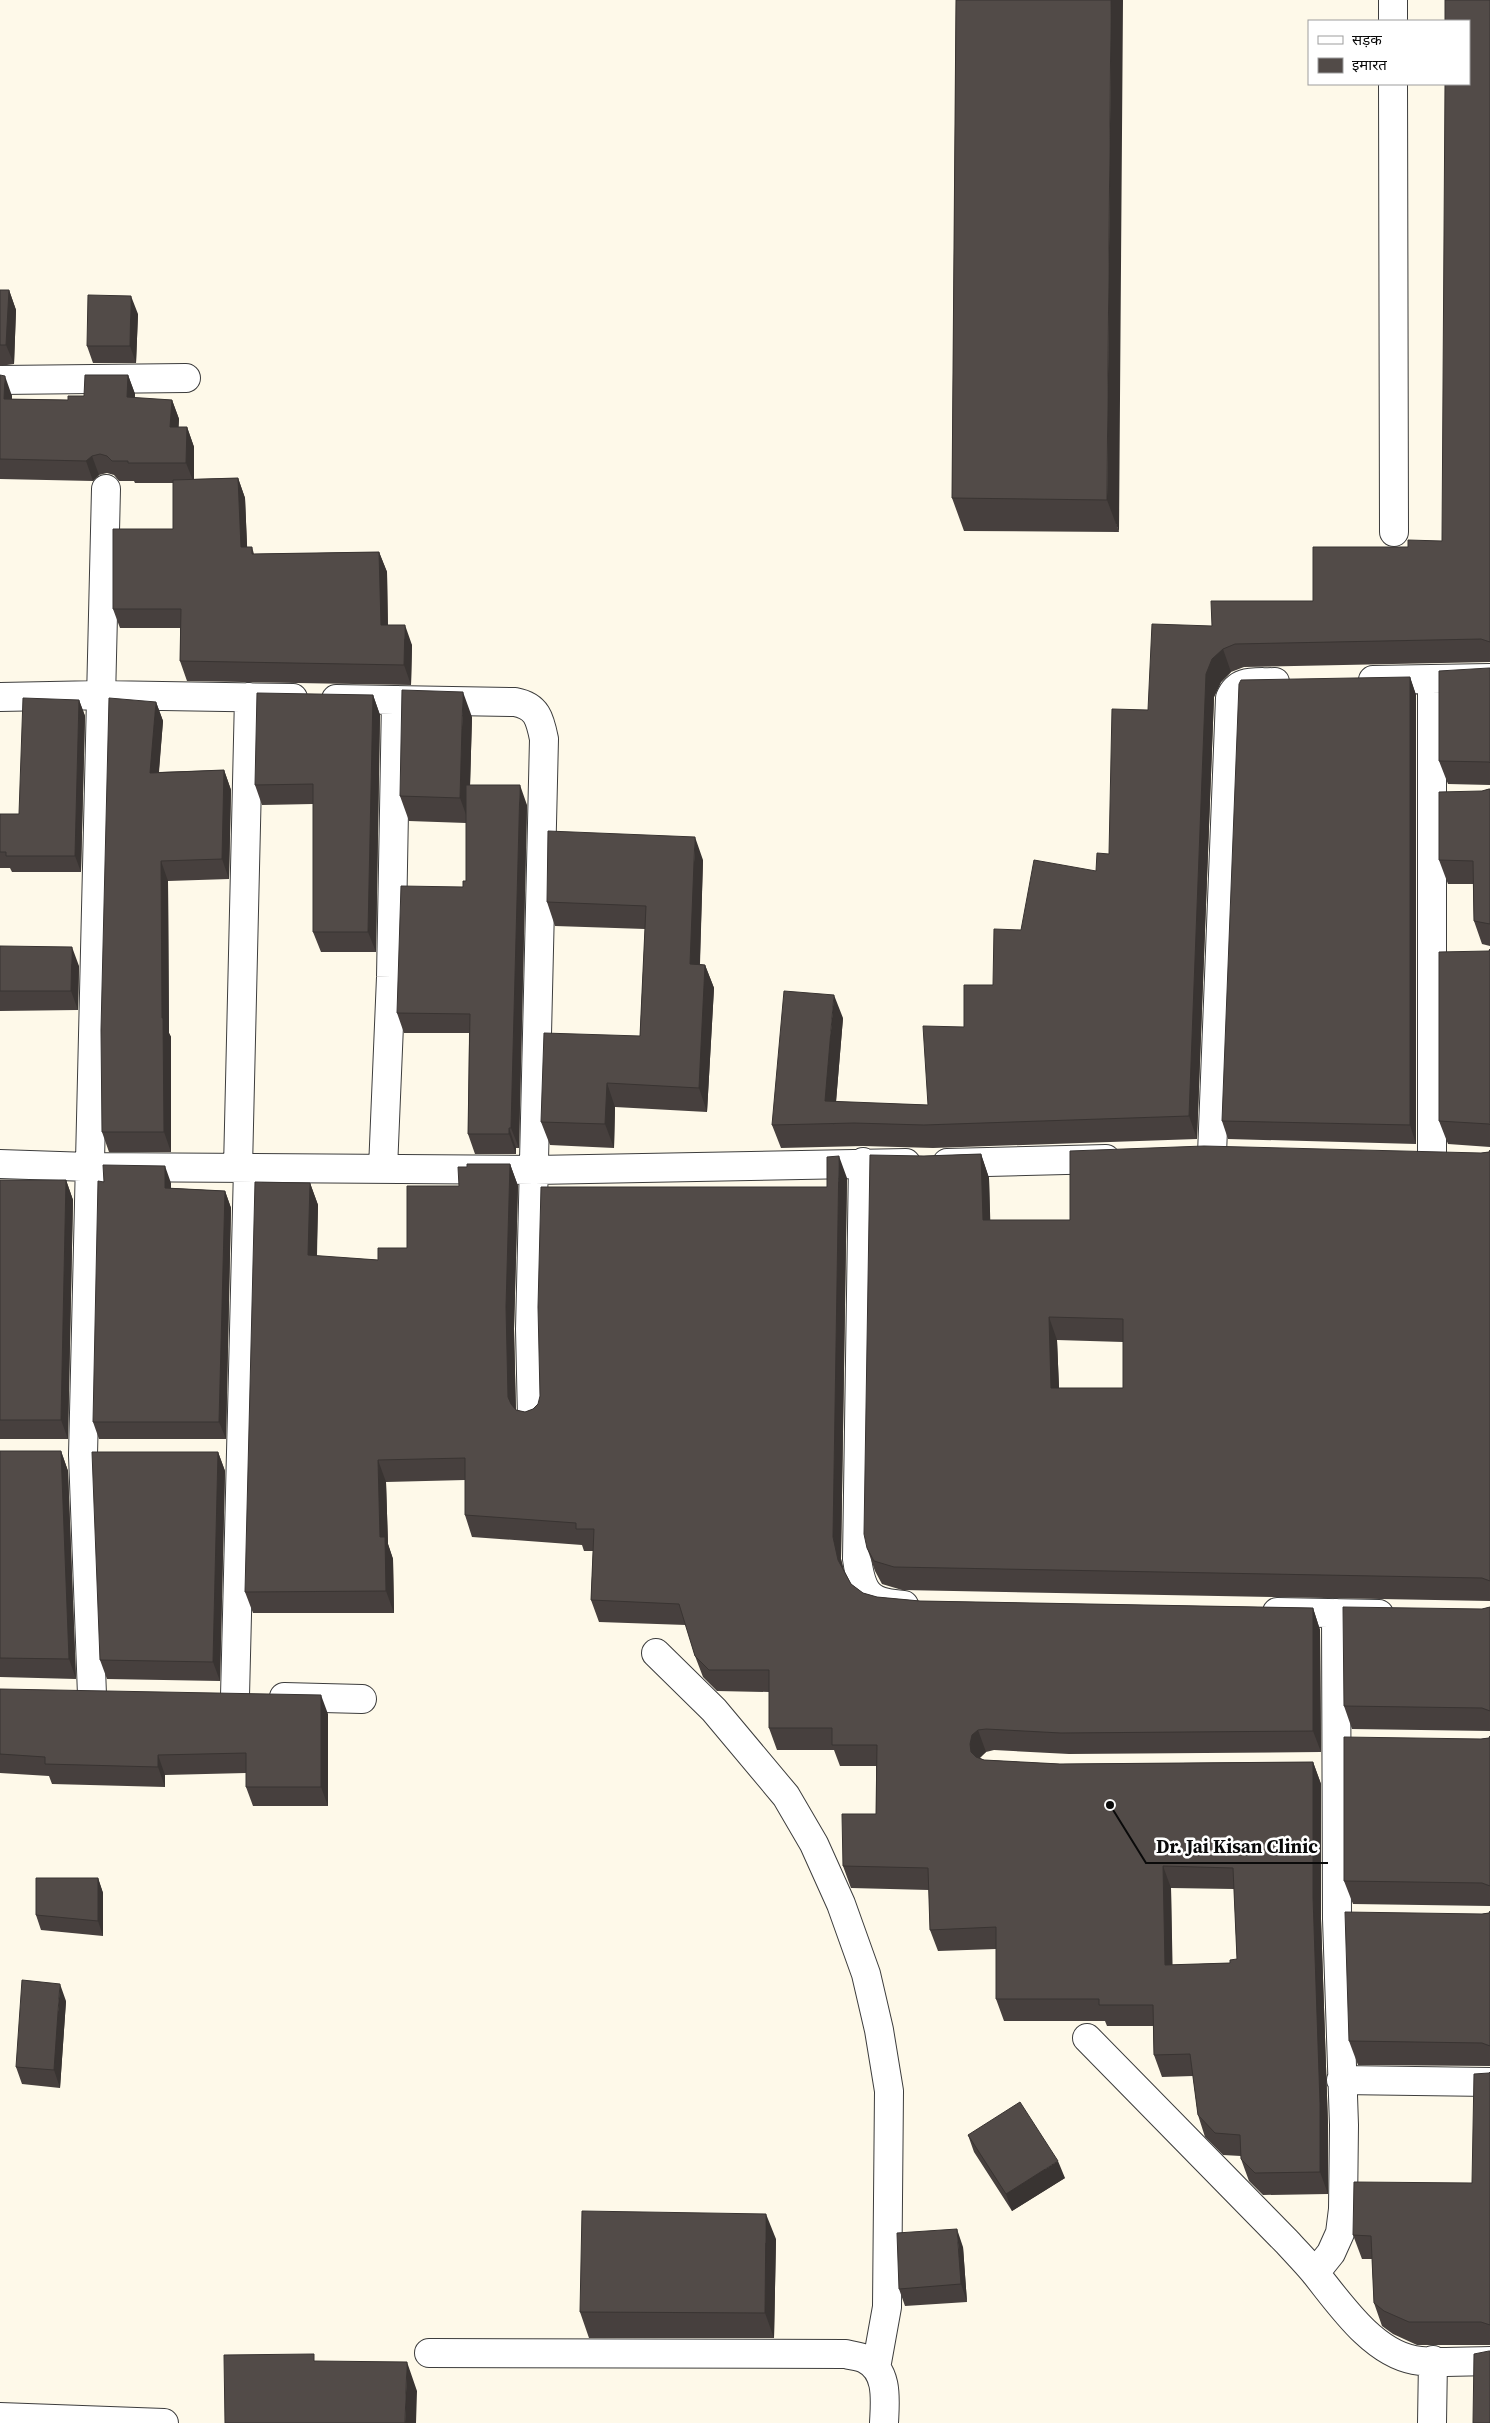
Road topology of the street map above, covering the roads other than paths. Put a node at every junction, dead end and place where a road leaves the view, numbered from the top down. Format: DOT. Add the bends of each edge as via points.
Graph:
graph roads {
  1 [pos="1392,0"];
  2 [pos="1392,20"];
  3 [pos="1393,85"];
  4 [pos="186,378"];
  5 [pos="0,380"];
  6 [pos="106,489"];
  7 [pos="1394,532"];
  8 [pos="1490,678"];
  9 [pos="1432,679"];
  10 [pos="1343,681"];
  11 [pos="1304,682"];
  12 [pos="100,696"];
  13 [pos="0,697"];
  14 [pos="249,698"];
  15 [pos="396,700"];
  16 [pos="1461,799"];
  17 [pos="1432,800"];
  18 [pos="1432,960"];
  19 [pos="1461,960"];
  20 [pos="1183,1155"];
  21 [pos="1134,1157"];
  22 [pos="1461,1161"];
  23 [pos="863,1162"];
  24 [pos="0,1164"];
  25 [pos="89,1167"];
  26 [pos="243,1168"];
  27 [pos="383,1169"];
  28 [pos="535,1170"];
  29 [pos="532,1418"];
  30 [pos="56,1455"];
  31 [pos="83,1455"];
  32 [pos="113,1455"];
  33 [pos="929,1607"];
  34 [pos="1250,1611"];
  35 [pos="1336,1613"];
  36 [pos="1403,1615"];
  37 [pos="656,1653"];
  38 [pos="64,1694"];
  39 [pos="92,1694"];
  40 [pos="120,1695"];
  41 [pos="206,1696"];
  42 [pos="235,1696"];
  43 [pos="362,1698"];
  44 [pos="1365,1744"];
  45 [pos="1329,1760"];
  46 [pos="1337,1919"];
  47 [pos="1366,1920"];
  48 [pos="1087,2038"];
  49 [pos="1341,2080"];
  50 [pos="1490,2082"];
  51 [pos="1315,2273"];
  52 [pos="430,2353"];
  53 [pos="1433,2360"];
  54 [pos="1490,2361"];
  55 [pos="876,2368"];
  56 [pos="0,2417"];
  57 [pos="164,2423"];
  58 [pos="884,2423"];
  59 [pos="1432,2423"];
  1 -- 2 [label="street"];
  3 -- 7 [label="street"];
  4 -- 5 [label="street"];
  6 -- 12 [label="street"];
  8 -- 9 [label="street"];
  9 -- 10 [label="street"];
  9 -- 17 [label="street"];
  11 -- 20 [label="street" via="1244,683 1230,698 1222,1154"];
  12 -- 13 [label="street"];
  12 -- 14 [label="street"];
  12 -- 25 [label="street"];
  14 -- 15 [label="street"];
  14 -- 26 [label="street"];
  15 -- 27 [label="street" via="391,978"];
  15 -- 28 [label="street" via="515,702 533,709 541,721 544,739"];
  16 -- 17 [label="street"];
  17 -- 18 [label="street"];
  18 -- 19 [label="street"];
  18 -- 22 [label="street" via="1422,1161"];
  21 -- 23 [label="street" via="933,1164"];
  23 -- 28 [label="street"];
  23 -- 33 [label="street" via="859,1576 863,1588 873,1599"];
  24 -- 25 [label="street"];
  25 -- 26 [label="street"];
  25 -- 31 [label="street"];
  26 -- 27 [label="street"];
  26 -- 42 [label="street" via="230,1455"];
  27 -- 28 [label="street"];
  28 -- 29 [label="street" via="530,1329"];
  30 -- 31 [label="street"];
  31 -- 32 [label="street"];
  31 -- 39 [label="street"];
  34 -- 35 [label="street"];
  35 -- 36 [label="street"];
  35 -- 45 [label="street"];
  37 -- 55 [label="street" via="714,1710 786,1796 814,1844 841,1904 866,1974 888,2091 887,2307"];
  38 -- 39 [label="street"];
  39 -- 40 [label="street"];
  41 -- 42 [label="street"];
  42 -- 43 [label="street"];
  44 -- 45 [label="street"];
  45 -- 46 [label="street"];
  46 -- 47 [label="street"];
  46 -- 49 [label="street"];
  48 -- 51 [label="street"];
  49 -- 50 [label="street"];
  49 -- 51 [label="street" via="1344,2209 1340,2233 1331,2253"];
  51 -- 53 [label="street" via="1340,2307 1390,2351 1415,2360"];
  52 -- 55 [label="street" via="846,2354 865,2359"];
  53 -- 54 [label="street"];
  53 -- 59 [label="street"];
  55 -- 58 [label="street" via="884,2384"];
  56 -- 57 [label="street"];
}
